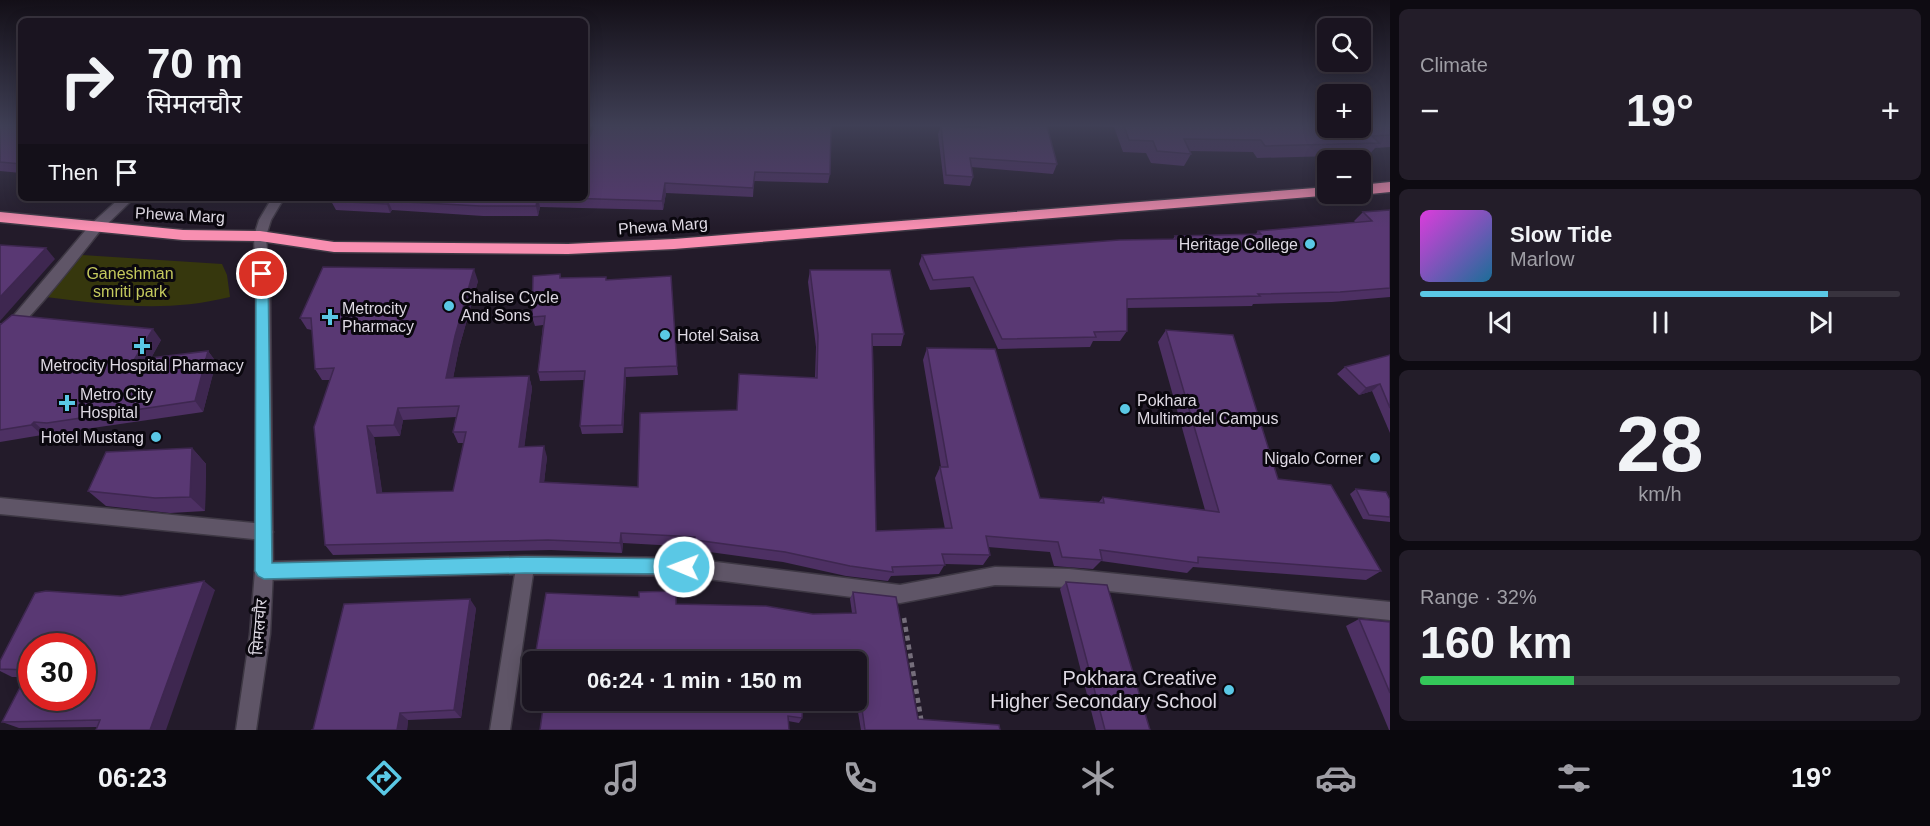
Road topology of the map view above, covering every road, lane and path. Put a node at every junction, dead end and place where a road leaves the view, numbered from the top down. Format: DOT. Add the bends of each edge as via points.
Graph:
graph roads {
  1 [pos="1390,187"];
  2 [pos="1371,188"];
  3 [pos="1317,193"];
  4 [pos="125,201"];
  5 [pos="276,201"];
  6 [pos="0,217"];
  7 [pos="95,228"];
  8 [pos="260,236"];
  9 [pos="0,337"];
  10 [pos="0,506"];
  11 [pos="264,532"];
  12 [pos="525,565"];
  13 [pos="264,571"];
  14 [pos="900,594"];
  15 [pos="1390,611"];
  16 [pos="246,730"];
  17 [pos="500,730"];
  18 [pos="922,730"];
  1 -- 2 [label="highway"];
  3 -- 8 [label="highway, Phewa Marg" via="674,244 580,248 334,247"];
  4 -- 7 [label="street"];
  5 -- 8 [label="street"];
  6 -- 7 [label="highway, Phewa Marg"];
  7 -- 8 [label="highway, Phewa Marg"];
  7 -- 9 [label="street"];
  8 -- 11 [label="street, सिमलचौर"];
  10 -- 11 [label="street"];
  11 -- 13 [label="street, सिमलचौर"];
  12 -- 13 [label="street"];
  12 -- 14 [label="street" via="684,567"];
  12 -- 17 [label="street"];
  13 -- 16 [label="street, सिमलचौर" via="260,634"];
  14 -- 15 [label="street" via="995,576 1069,578"];
  14 -- 18 [label="path"];
}
